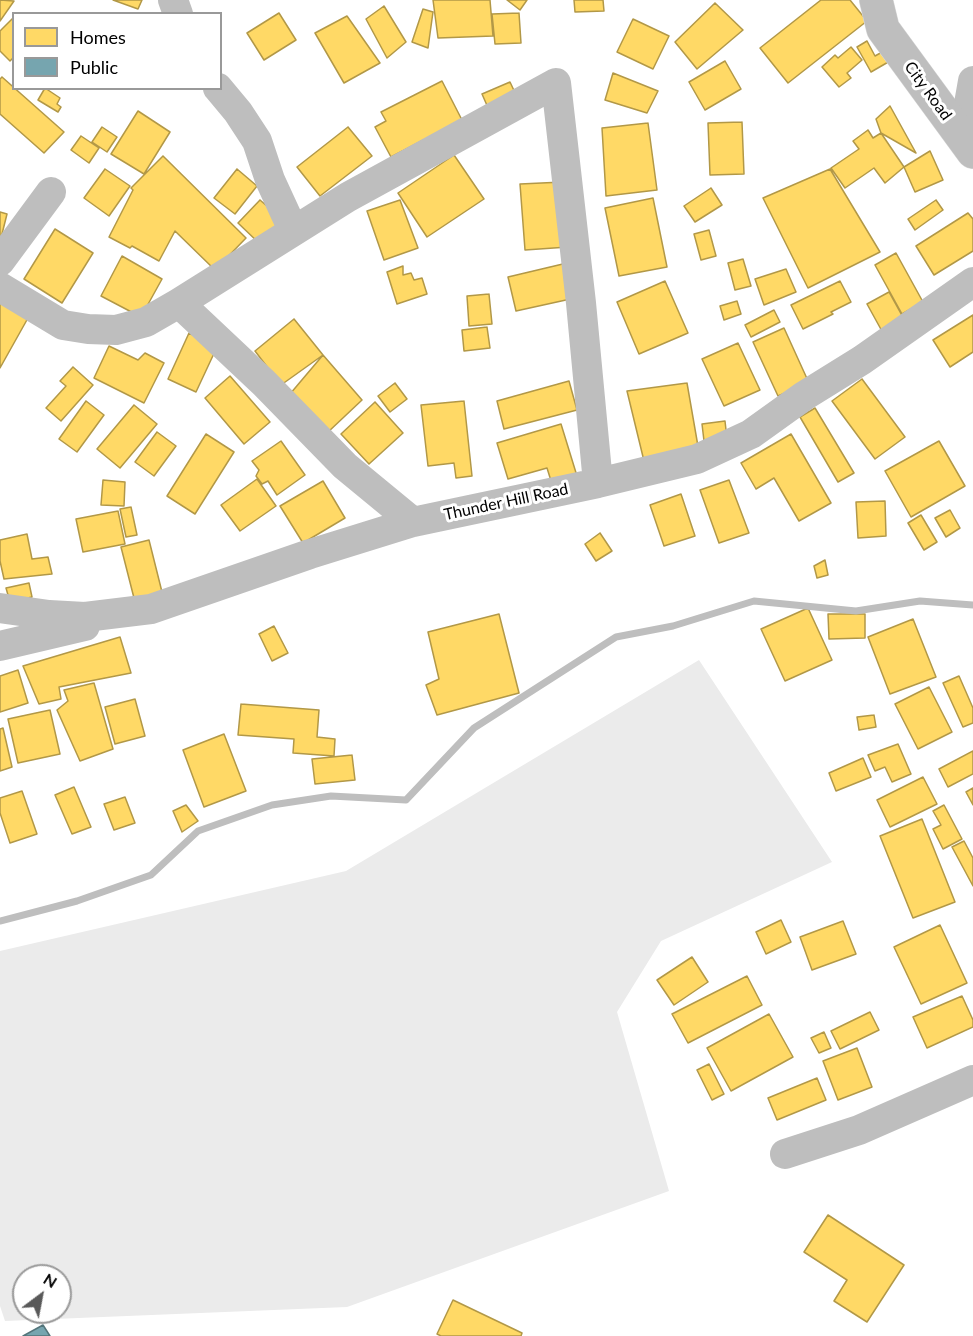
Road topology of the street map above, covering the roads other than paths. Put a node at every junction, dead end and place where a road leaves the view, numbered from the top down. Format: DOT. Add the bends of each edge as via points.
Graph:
graph roads {
  1 [pos="857,0"];
  2 [pos="879,15"];
  3 [pos="973,81"];
  4 [pos="220,90"];
  5 [pos="968,145"];
  6 [pos="51,192"];
  7 [pos="293,230"];
  8 [pos="0,261"];
  9 [pos="973,282"];
  10 [pos="0,287"];
  11 [pos="179,303"];
  12 [pos="598,483"];
  13 [pos="412,522"];
  14 [pos="0,608"];
  15 [pos="151,609"];
  16 [pos="0,646"];
  17 [pos="973,1080"];
  18 [pos="785,1154"];
  1 -- 2 [label="street"];
  2 -- 5 [label="main road, City Road"];
  3 -- 5 [label="street"];
  4 -- 7 [label="street" via="257,141"];
  6 -- 8 [label="street"];
  7 -- 11 [label="street"];
  7 -- 12 [label="street" via="556,83"];
  9 -- 12 [label="street, Thunder Hill Road" via="751,434 697,459"];
  10 -- 11 [label="street" via="63,325 88,329 116,330 146,322"];
  11 -- 13 [label="street" via="264,382 345,466"];
  12 -- 13 [label="street, Thunder Hill Road"];
  13 -- 15 [label="street, Thunder Hill Road"];
  14 -- 15 [label="street, Thunder Hill Road" via="86,617"];
  15 -- 16 [label="street"];
  17 -- 18 [label="street" via="859,1131"];
}
